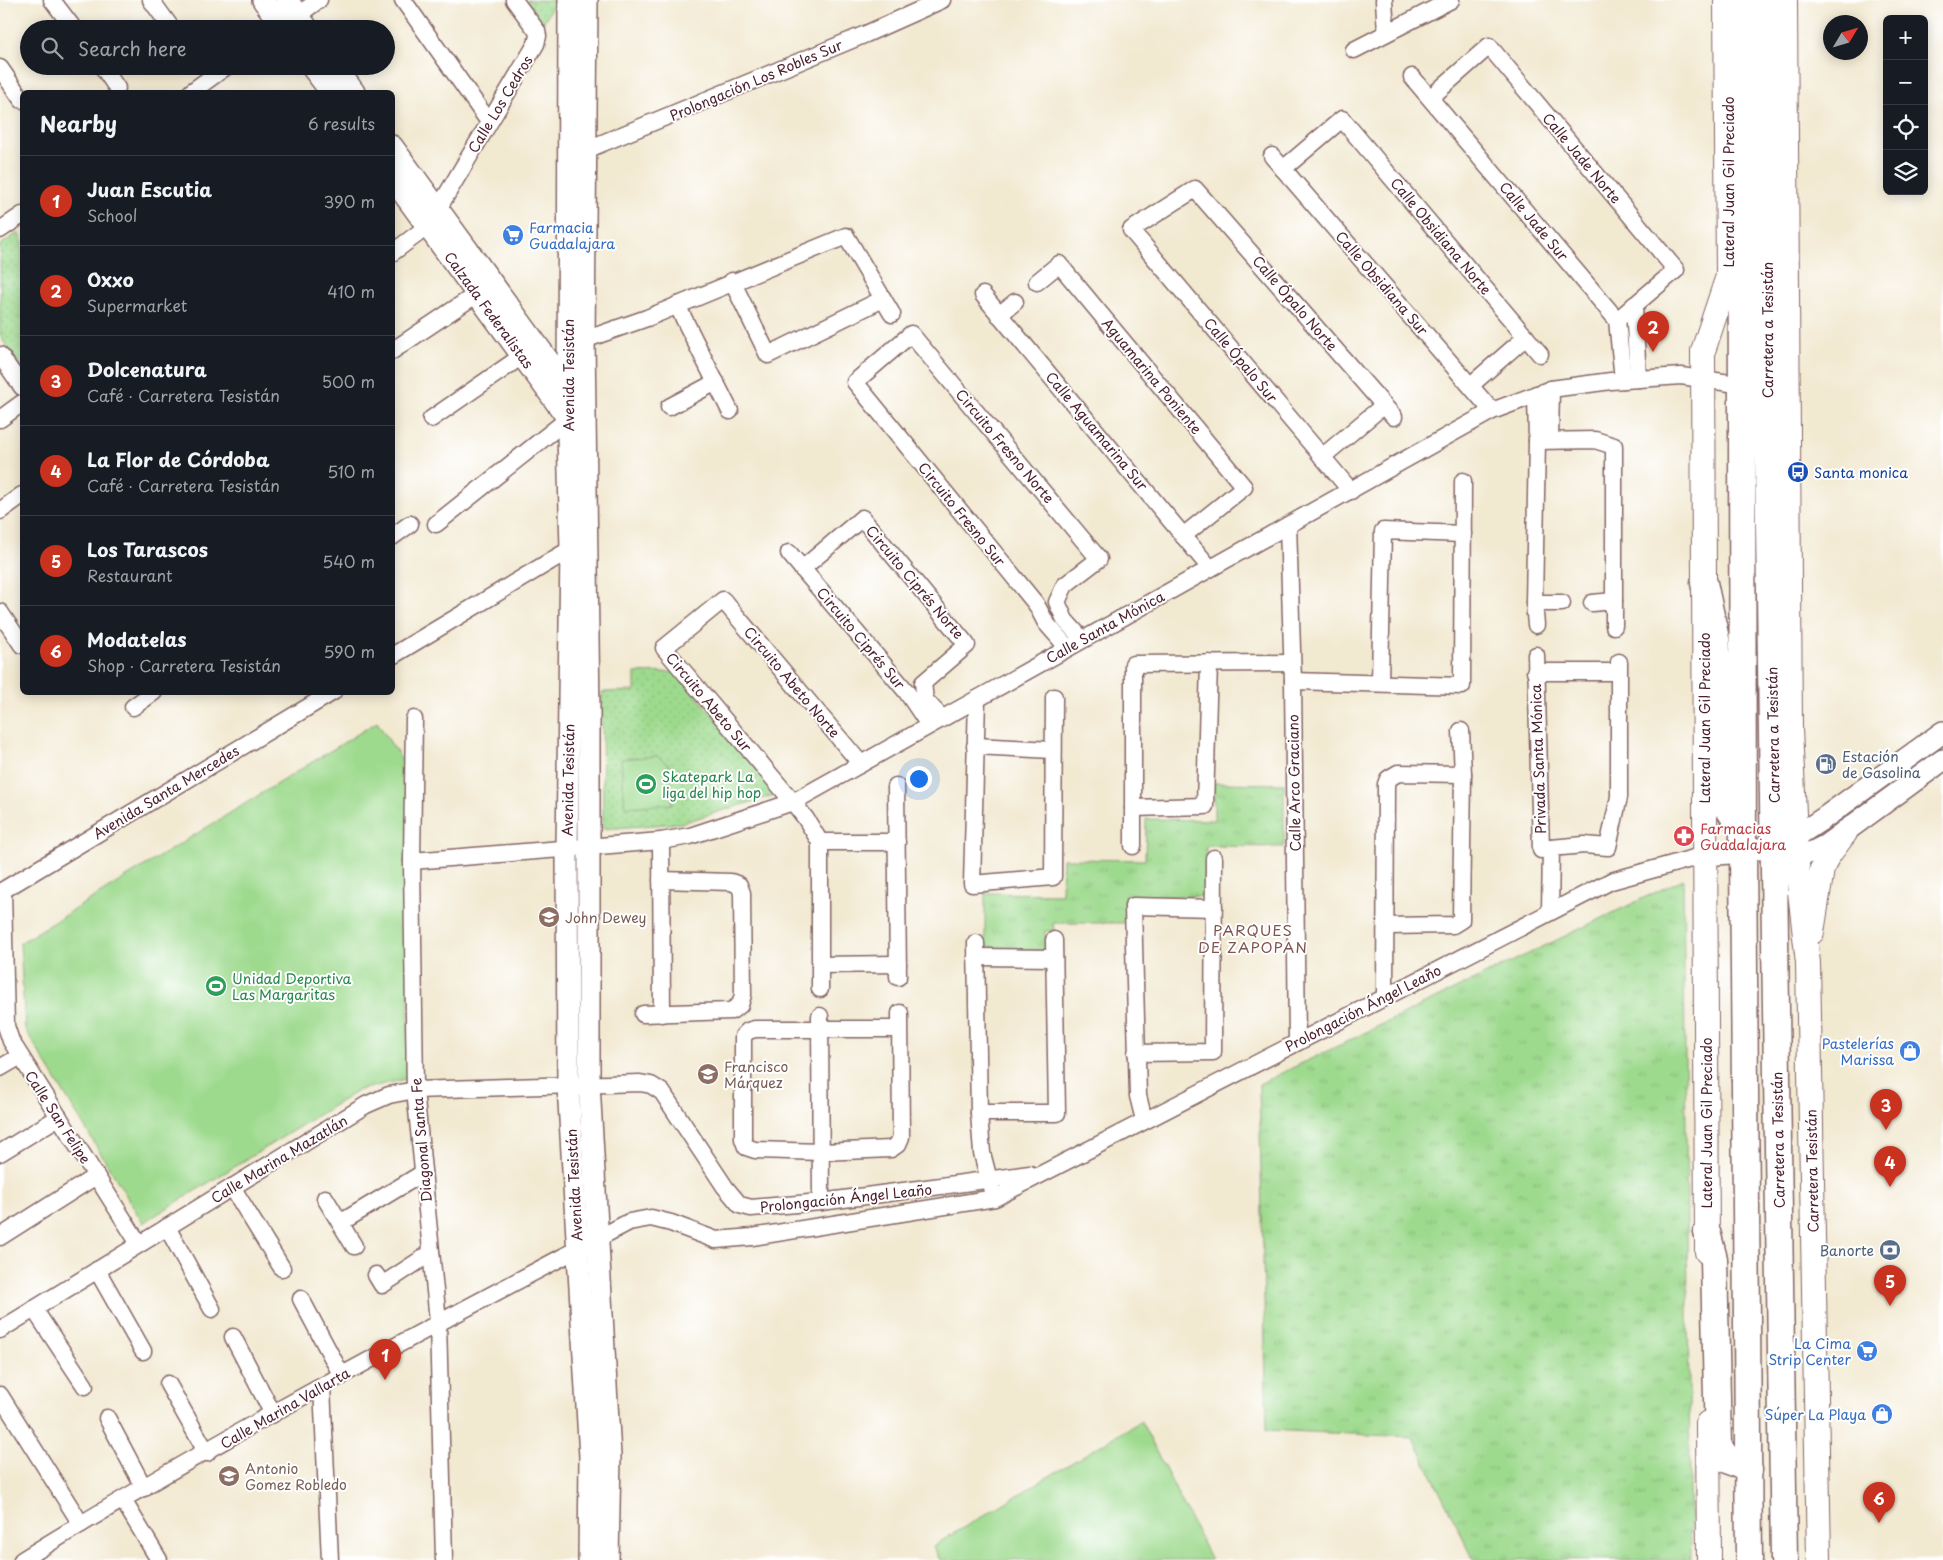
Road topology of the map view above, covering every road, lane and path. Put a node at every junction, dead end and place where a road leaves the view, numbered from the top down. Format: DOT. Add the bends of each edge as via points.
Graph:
graph roads {
  1 [pos="52,0"];
  2 [pos="151,0"];
  3 [pos="263,0"];
  4 [pos="319,0"];
  5 [pos="404,0"];
  6 [pos="514,0"];
  7 [pos="569,0"];
  8 [pos="587,0"];
  9 [pos="942,0"];
  10 [pos="1384,0"];
  11 [pos="1451,0"];
  12 [pos="1726,0"];
  13 [pos="1742,0"];
  14 [pos="1766,0"];
  15 [pos="1785,0"];
  16 [pos="67,20"];
  17 [pos="165,20"];
  18 [pos="288,20"];
  19 [pos="290,20"];
  20 [pos="1386,33"];
  21 [pos="1354,50"];
  22 [pos="0,68"];
  23 [pos="109,75"];
  24 [pos="215,75"];
  25 [pos="317,75"];
  26 [pos="342,75"];
  27 [pos="1412,76"];
  28 [pos="118,88"];
  29 [pos="194,90"];
  30 [pos="328,90"];
  31 [pos="353,90"];
  32 [pos="20,97"];
  33 [pos="1430,98"];
  34 [pos="489,122"];
  35 [pos="395,151"];
  36 [pos="578,154"];
  37 [pos="1272,156"];
  38 [pos="1283,170"];
  39 [pos="395,181"];
  40 [pos="1195,188"];
  41 [pos="1777,201"];
  42 [pos="433,218"];
  43 [pos="20,220"];
  44 [pos="0,230"];
  45 [pos="395,250"];
  46 [pos="732,281"];
  47 [pos="1037,282"];
  48 [pos="477,294"];
  49 [pos="983,295"];
  50 [pos="883,299"];
  51 [pos="1015,302"];
  52 [pos="677,305"];
  53 [pos="1634,305"];
  54 [pos="892,314"];
  55 [pos="999,314"];
  56 [pos="1618,320"];
  57 [pos="1526,338"];
  58 [pos="584,340"];
  59 [pos="395,349"];
  60 [pos="1540,354"];
  61 [pos="0,355"];
  62 [pos="522,356"];
  63 [pos="1630,380"];
  64 [pos="1704,380"];
  65 [pos="716,382"];
  66 [pos="855,382"];
  67 [pos="20,384"];
  68 [pos="1470,385"];
  69 [pos="568,386"];
  70 [pos="1766,386"];
  71 [pos="1543,391"];
  72 [pos="20,404"];
  73 [pos="669,408"];
  74 [pos="730,411"];
  75 [pos="1492,411"];
  76 [pos="577,414"];
  77 [pos="0,419"];
  78 [pos="432,419"];
  79 [pos="1544,441"];
  80 [pos="586,443"];
  81 [pos="1322,457"];
  82 [pos="1463,481"];
  83 [pos="1351,491"];
  84 [pos="20,497"];
  85 [pos="0,511"];
  86 [pos="410,524"];
  87 [pos="436,524"];
  88 [pos="1288,525"];
  89 [pos="1462,534"];
  90 [pos="395,535"];
  91 [pos="1184,536"];
  92 [pos="579,544"];
  93 [pos="789,553"];
  94 [pos="1210,568"];
  95 [pos="802,569"];
  96 [pos="1704,583"];
  97 [pos="723,600"];
  98 [pos="1614,601"];
  99 [pos="1562,603"];
  100 [pos="1592,603"];
  101 [pos="1534,604"];
  102 [pos="0,612"];
  103 [pos="1536,625"];
  104 [pos="1614,626"];
  105 [pos="1082,639"];
  106 [pos="20,642"];
  107 [pos="1067,647"];
  108 [pos="395,654"];
  109 [pos="1536,655"];
  110 [pos="1208,663"];
  111 [pos="1292,663"];
  112 [pos="1535,672"];
  113 [pos="1293,681"];
  114 [pos="1380,682"];
  115 [pos="150,695"];
  116 [pos="327,695"];
  117 [pos="1054,697"];
  118 [pos="977,699"];
  119 [pos="132,707"];
  120 [pos="414,718"];
  121 [pos="935,722"];
  122 [pos="1461,731"];
  123 [pos="1943,732"];
  124 [pos="975,746"];
  125 [pos="1052,750"];
  126 [pos="1943,760"];
  127 [pos="861,764"];
  128 [pos="1463,774"];
  129 [pos="896,786"];
  130 [pos="793,802"];
  131 [pos="1133,808"];
  132 [pos="1845,833"];
  133 [pos="661,841"];
  134 [pos="820,842"];
  135 [pos="897,842"];
  136 [pos="1133,846"];
  137 [pos="589,848"];
  138 [pos="1551,848"];
  139 [pos="1744,848"];
  140 [pos="1785,849"];
  141 [pos="566,850"];
  142 [pos="1214,858"];
  143 [pos="1699,859"];
  144 [pos="412,861"];
  145 [pos="662,880"];
  146 [pos="2,892"];
  147 [pos="1214,908"];
  148 [pos="1550,912"];
  149 [pos="1386,926"];
  150 [pos="1054,940"];
  151 [pos="1807,957"];
  152 [pos="1054,958"];
  153 [pos="820,965"];
  154 [pos="820,989"];
  155 [pos="1386,996"];
  156 [pos="643,1014"];
  157 [pos="662,1014"];
  158 [pos="820,1022"];
  159 [pos="1297,1042"];
  160 [pos="1136,1053"];
  161 [pos="19,1057"];
  162 [pos="0,1068"];
  163 [pos="589,1084"];
  164 [pos="568,1085"];
  165 [pos="415,1090"];
  166 [pos="979,1113"];
  167 [pos="59,1117"];
  168 [pos="1144,1120"];
  169 [pos="821,1152"];
  170 [pos="0,1153"];
  171 [pos="1044,1172"];
  172 [pos="423,1173"];
  173 [pos="96,1176"];
  174 [pos="989,1181"];
  175 [pos="232,1187"];
  176 [pos="325,1198"];
  177 [pos="994,1198"];
  178 [pos="822,1202"];
  179 [pos="751,1208"];
  180 [pos="340,1223"];
  181 [pos="167,1227"];
  182 [pos="1707,1232"];
  183 [pos="0,1237"];
  184 [pos="752,1237"];
  185 [pos="598,1238"];
  186 [pos="139,1244"];
  187 [pos="354,1246"];
  188 [pos="577,1249"];
  189 [pos="431,1253"];
  190 [pos="282,1268"];
  191 [pos="97,1270"];
  192 [pos="376,1276"];
  193 [pos="301,1299"];
  194 [pos="34,1309"];
  195 [pos="212,1310"];
  196 [pos="438,1321"];
  197 [pos="0,1330"];
  198 [pos="233,1337"];
  199 [pos="143,1351"];
  200 [pos="342,1376"];
  201 [pos="168,1384"];
  202 [pos="85,1386"];
  203 [pos="322,1387"];
  204 [pos="0,1395"];
  205 [pos="273,1414"];
  206 [pos="107,1418"];
  207 [pos="207,1453"];
  208 [pos="1749,1470"];
  209 [pos="144,1488"];
  210 [pos="123,1500"];
  211 [pos="81,1524"];
  212 [pos="42,1555"];
  213 [pos="22,1560"];
  214 [pos="159,1560"];
  215 [pos="330,1560"];
  216 [pos="444,1560"];
  217 [pos="589,1560"];
  218 [pos="608,1560"];
  219 [pos="1709,1560"];
  220 [pos="1750,1560"];
  221 [pos="1784,1560"];
  222 [pos="1819,1560"];
  1 -- 16 [label="street"];
  2 -- 17 [label="street"];
  3 -- 18 [label="street"];
  4 -- 19 [label="street"];
  5 -- 34 [label="street"];
  6 -- 34 [label="street, Calle Los Cedros" via="538,36"];
  7 -- 36 [label="street, Avenida Tesistán"];
  8 -- 36 [label="street, Avenida Tesistán"];
  9 -- 36 [label="street, Prolongación Los Robles Sur"];
  10 -- 20 [label="street"];
  11 -- 20 [label="street"];
  12 -- 64 [label="main road, Lateral Juan Gil Preciado" via="1728,276 1703,351"];
  13 -- 70 [label="main road, Carretera a Tesistán"];
  14 -- 41 [label="main road, Carretera a Tesistán"];
  15 -- 41 [label="main road"];
  20 -- 21 [label="street"];
  22 -- 32 [label="street"];
  23 -- 28 [label="street"];
  24 -- 29 [label="street"];
  25 -- 30 [label="street"];
  26 -- 31 [label="street"];
  27 -- 33 [label="street, Calle Jade Sur"];
  33 -- 53 [label="street, Calle Jade Norte" via="1489,46 1676,270"];
  33 -- 56 [label="street, Calle Jade Sur"];
  34 -- 42 [label="street, Calle Los Cedros"];
  35 -- 42 [label="street, Calzada Federalistas"];
  36 -- 58 [label="street, Avenida Tesistán"];
  36 -- 69 [label="street, Avenida Tesistán"];
  37 -- 38 [label="street, Calle Obsidiana Sur"];
  38 -- 57 [label="street, Calle Obsidiana Norte" via="1342,119"];
  38 -- 68 [label="street, Calle Obsidiana Sur"];
  39 -- 42 [label="street, Calzada Federalistas"];
  40 -- 81 [label="street, Calle Ópalo Sur" via="1131,230"];
  40 -- 81 [label="street, Calle Ópalo Norte" via="1389,411"];
  41 -- 70 [label="main road, Carretera a Tesistán"];
  42 -- 45 [label="street"];
  42 -- 48 [label="street, Calzada Federalistas"];
  42 -- 69 [label="street, Calzada Federalistas"];
  43 -- 44 [label="street"];
  46 -- 50 [label="street" via="846,236"];
  46 -- 50 [label="street" via="768,355"];
  46 -- 52 [label="street"];
  47 -- 91 [label="street, Aguamarina Poniente" via="1059,264 1244,487"];
  48 -- 59 [label="street"];
  48 -- 62 [label="street, Calzada Federalistas"];
  49 -- 55 [label="street, Calle Aguamarina Sur"];
  50 -- 54 [label="street"];
  51 -- 55 [label="street"];
  52 -- 58 [label="street"];
  52 -- 65 [label="street"];
  53 -- 56 [label="street"];
  53 -- 63 [label="street"];
  55 -- 91 [label="street, Calle Aguamarina Sur"];
  56 -- 63 [label="street"];
  57 -- 60 [label="street, Calle Obsidiana Norte"];
  57 -- 68 [label="street"];
  58 -- 76 [label="street, Avenida Tesistán"];
  61 -- 67 [label="street"];
  62 -- 76 [label="street, Calzada Federalistas"];
  62 -- 78 [label="street"];
  63 -- 64 [label="street, Calle Santa Mónica" via="1680,376"];
  63 -- 71 [label="street, Calle Santa Mónica"];
  64 -- 70 [label="street, Calle Santa Mónica"];
  64 -- 96 [label="main road, Lateral Juan Gil Preciado"];
  65 -- 73 [label="street"];
  65 -- 74 [label="street"];
  66 -- 105 [label="street, Circuito Fresno Norte" via="910,334 1099,559 1065,585 1058,602 1065,620"];
  66 -- 107 [label="street, Circuito Fresno Sur" via="1036,604 1046,623"];
  68 -- 75 [label="street, Calle Obsidiana Sur"];
  69 -- 76 [label="street, Avenida Tesistán"];
  70 -- 139 [label="main road, Carretera a Tesistán"];
  70 -- 140 [label="main road, Carretera a Tesistán"];
  71 -- 75 [label="street, Calle Santa Mónica"];
  71 -- 79 [label="street"];
  72 -- 77 [label="street"];
  75 -- 83 [label="street, Calle Santa Mónica"];
  76 -- 80 [label="street, Calzada Federalistas"];
  76 -- 87 [label="street"];
  76 -- 92 [label="street, Avenida Tesistán"];
  79 -- 98 [label="street" via="1595,440 1614,446"];
  79 -- 101 [label="street"];
  80 -- 92 [label="street, Avenida Tesistán"];
  81 -- 83 [label="street, Calle Ópalo Sur"];
  82 -- 89 [label="street"];
  83 -- 88 [label="street, Calle Santa Mónica"];
  84 -- 85 [label="street"];
  86 -- 90 [label="street"];
  88 -- 94 [label="street, Calle Santa Mónica"];
  88 -- 111 [label="street, Calle Arco Graciano"];
  89 -- 114 [label="street" via="1383,532"];
  89 -- 114 [label="street" via="1462,686"];
  91 -- 94 [label="street, Calle Aguamarina Sur"];
  92 -- 108 [label="street"];
  92 -- 137 [label="street, Avenida Tesistán"];
  92 -- 141 [label="street, Avenida Tesistán"];
  93 -- 95 [label="street, Circuito Ciprés Sur"];
  94 -- 105 [label="street, Calle Santa Mónica"];
  95 -- 121 [label="street, Circuito Ciprés Sur"];
  95 -- 121 [label="street, Circuito Ciprés Norte" via="862,518 967,645 923,683 925,700"];
  96 -- 139 [label="main road" via="1716,639 1726,805"];
  96 -- 143 [label="main road, Lateral Juan Gil Preciado"];
  97 -- 127 [label="street, Circuito Abeto Norte"];
  97 -- 130 [label="street, Circuito Abeto Sur" via="664,648"];
  98 -- 100 [label="street"];
  98 -- 104 [label="street"];
  99 -- 101 [label="street"];
  101 -- 103 [label="street"];
  102 -- 106 [label="street"];
  105 -- 107 [label="street, Calle Santa Mónica"];
  107 -- 118 [label="street, Calle Santa Mónica"];
  109 -- 112 [label="street, Privada Santa Mónica"];
  110 -- 111 [label="street"];
  110 -- 131 [label="street" via="1205,806"];
  110 -- 131 [label="street" via="1134,664"];
  111 -- 113 [label="street, Calle Arco Graciano"];
  112 -- 138 [label="street, Privada Santa Mónica" via="1541,850"];
  112 -- 138 [label="street" via="1619,667 1619,797 1608,847"];
  113 -- 114 [label="street"];
  113 -- 159 [label="street, Calle Arco Graciano"];
  115 -- 119 [label="street"];
  116 -- 146 [label="street, Avenida Santa Mercedes"];
  117 -- 125 [label="street"];
  118 -- 121 [label="street, Calle Santa Mónica"];
  118 -- 124 [label="street"];
  120 -- 144 [label="street, Diagonal Santa Fe"];
  121 -- 127 [label="street, Calle Santa Mónica"];
  122 -- 128 [label="street"];
  123 -- 140 [label="street"];
  124 -- 125 [label="street"];
  124 -- 125 [label="street" via="972,884 1053,877"];
  126 -- 132 [label="street"];
  127 -- 130 [label="street, Calle Santa Mónica"];
  128 -- 149 [label="street" via="1460,920 1454,925"];
  128 -- 149 [label="street" via="1398,773 1388,779 1385,788"];
  129 -- 135 [label="street"];
  130 -- 133 [label="street, Calle Santa Mónica" via="690,836"];
  130 -- 134 [label="street, Circuito Abeto Sur"];
  131 -- 136 [label="street"];
  132 -- 140 [label="street" via="1813,852"];
  132 -- 151 [label="main road" via="1822,869"];
  133 -- 137 [label="street, Calle Santa Mónica"];
  133 -- 145 [label="street"];
  134 -- 135 [label="street"];
  134 -- 153 [label="street"];
  135 -- 153 [label="street" via="898,970"];
  137 -- 141 [label="street, Calle Santa Mónica"];
  137 -- 163 [label="street, Avenida Tesistán"];
  138 -- 148 [label="street, Privada Santa Mónica"];
  139 -- 140 [label="street, Prolongación Ángel Leaño"];
  139 -- 143 [label="street, Prolongación Ángel Leaño"];
  139 -- 208 [label="main road, Carretera a Tesistán"];
  140 -- 151 [label="main road"];
  140 -- 221 [label="main road, Carretera a Tesistán"];
  141 -- 144 [label="street, Calle Santa Mónica"];
  141 -- 164 [label="street, Avenida Tesistán"];
  142 -- 147 [label="street"];
  143 -- 148 [label="street, Prolongación Ángel Leaño" via="1610,881"];
  143 -- 182 [label="main road, Lateral Juan Gil Preciado"];
  144 -- 165 [label="street, Diagonal Santa Fe"];
  145 -- 157 [label="street"];
  145 -- 157 [label="street" via="739,885 742,894 743,986 740,1005 731,1011"];
  146 -- 161 [label="street, Calle San Felipe" via="6,1026"];
  147 -- 160 [label="street" via="1214,1052"];
  147 -- 160 [label="street" via="1133,906"];
  148 -- 155 [label="street, Prolongación Ángel Leaño"];
  149 -- 155 [label="street"];
  150 -- 152 [label="street"];
  151 -- 222 [label="main road, Carretera Tesistán"];
  152 -- 166 [label="street" via="1057,1112"];
  152 -- 166 [label="street" via="976,950"];
  153 -- 154 [label="street"];
  155 -- 159 [label="street, Prolongación Ángel Leaño"];
  156 -- 157 [label="street"];
  158 -- 169 [label="street"];
  158 -- 169 [label="street" via="755,1029 743,1036 743,1139 746,1147 755,1150"];
  158 -- 169 [label="street" via="899,1021 900,1137 898,1144 891,1149"];
  159 -- 168 [label="street, Prolongación Ángel Leaño"];
  160 -- 168 [label="street" via="1138,1096"];
  161 -- 162 [label="street"];
  161 -- 167 [label="street, Calle San Felipe"];
  163 -- 164 [label="street, Calle Marina Mazatlán"];
  163 -- 179 [label="street, Prolongación Ángel Leaño" via="640,1083 662,1092 725,1188 740,1205"];
  163 -- 185 [label="street, Avenida Tesistán"];
  164 -- 165 [label="street, Calle Marina Mazatlán"];
  164 -- 188 [label="street, Avenida Tesistán"];
  165 -- 172 [label="street, Diagonal Santa Fe"];
  165 -- 175 [label="street, Calle Marina Mazatlán" via="389,1095 366,1105"];
  166 -- 174 [label="street" via="982,1153"];
  167 -- 170 [label="street"];
  167 -- 173 [label="street, Calle San Felipe"];
  168 -- 171 [label="street, Prolongación Ángel Leaño"];
  169 -- 178 [label="street"];
  171 -- 174 [label="street, Prolongación Ángel Leaño"];
  171 -- 177 [label="street, Prolongación Ángel Leaño"];
  172 -- 180 [label="street"];
  172 -- 189 [label="street, Diagonal Santa Fe"];
  173 -- 183 [label="street"];
  173 -- 186 [label="street, Calle San Felipe"];
  174 -- 177 [label="street"];
  174 -- 178 [label="street, Prolongación Ángel Leaño"];
  175 -- 181 [label="street, Calle Marina Mazatlán"];
  175 -- 190 [label="street"];
  176 -- 180 [label="street"];
  177 -- 184 [label="street, Prolongación Ángel Leaño"];
  178 -- 179 [label="street, Prolongación Ángel Leaño"];
  179 -- 184 [label="street"];
  180 -- 187 [label="street"];
  181 -- 186 [label="street, Calle Marina Mazatlán"];
  181 -- 195 [label="street"];
  182 -- 208 [label="main road" via="1714,1258 1718,1445 1728,1460"];
  182 -- 219 [label="main road, Lateral Juan Gil Preciado"];
  184 -- 185 [label="street, Prolongación Ángel Leaño" via="716,1240 650,1218 629,1222"];
  185 -- 188 [label="street, Prolongación Ángel Leaño"];
  185 -- 218 [label="street, Avenida Tesistán" via="610,1456"];
  186 -- 191 [label="street, Calle Marina Mazatlán"];
  188 -- 196 [label="street, Calle Marina Vallarta"];
  188 -- 217 [label="street, Avenida Tesistán" via="590,1457"];
  189 -- 192 [label="street" via="382,1285"];
  189 -- 196 [label="street, Diagonal Santa Fe"];
  191 -- 194 [label="street, Calle Marina Mazatlán"];
  191 -- 199 [label="street"];
  193 -- 200 [label="street"];
  194 -- 197 [label="street, Calle Marina Mazatlán"];
  194 -- 202 [label="street"];
  196 -- 200 [label="street, Calle Marina Vallarta"];
  196 -- 216 [label="street, Diagonal Santa Fe"];
  198 -- 205 [label="street"];
  200 -- 203 [label="street, Calle Marina Vallarta"];
  201 -- 207 [label="street"];
  203 -- 205 [label="street, Calle Marina Vallarta"];
  203 -- 215 [label="street"];
  204 -- 211 [label="street"];
  205 -- 207 [label="street, Calle Marina Vallarta"];
  206 -- 209 [label="street"];
  207 -- 209 [label="street, Calle Marina Vallarta"];
  208 -- 220 [label="main road, Carretera a Tesistán"];
  209 -- 210 [label="street, Calle Marina Vallarta"];
  210 -- 211 [label="street, Calle Marina Vallarta"];
  210 -- 214 [label="street"];
  211 -- 212 [label="street, Calle Marina Vallarta"];
  212 -- 213 [label="street, Calle Marina Vallarta"];
}
